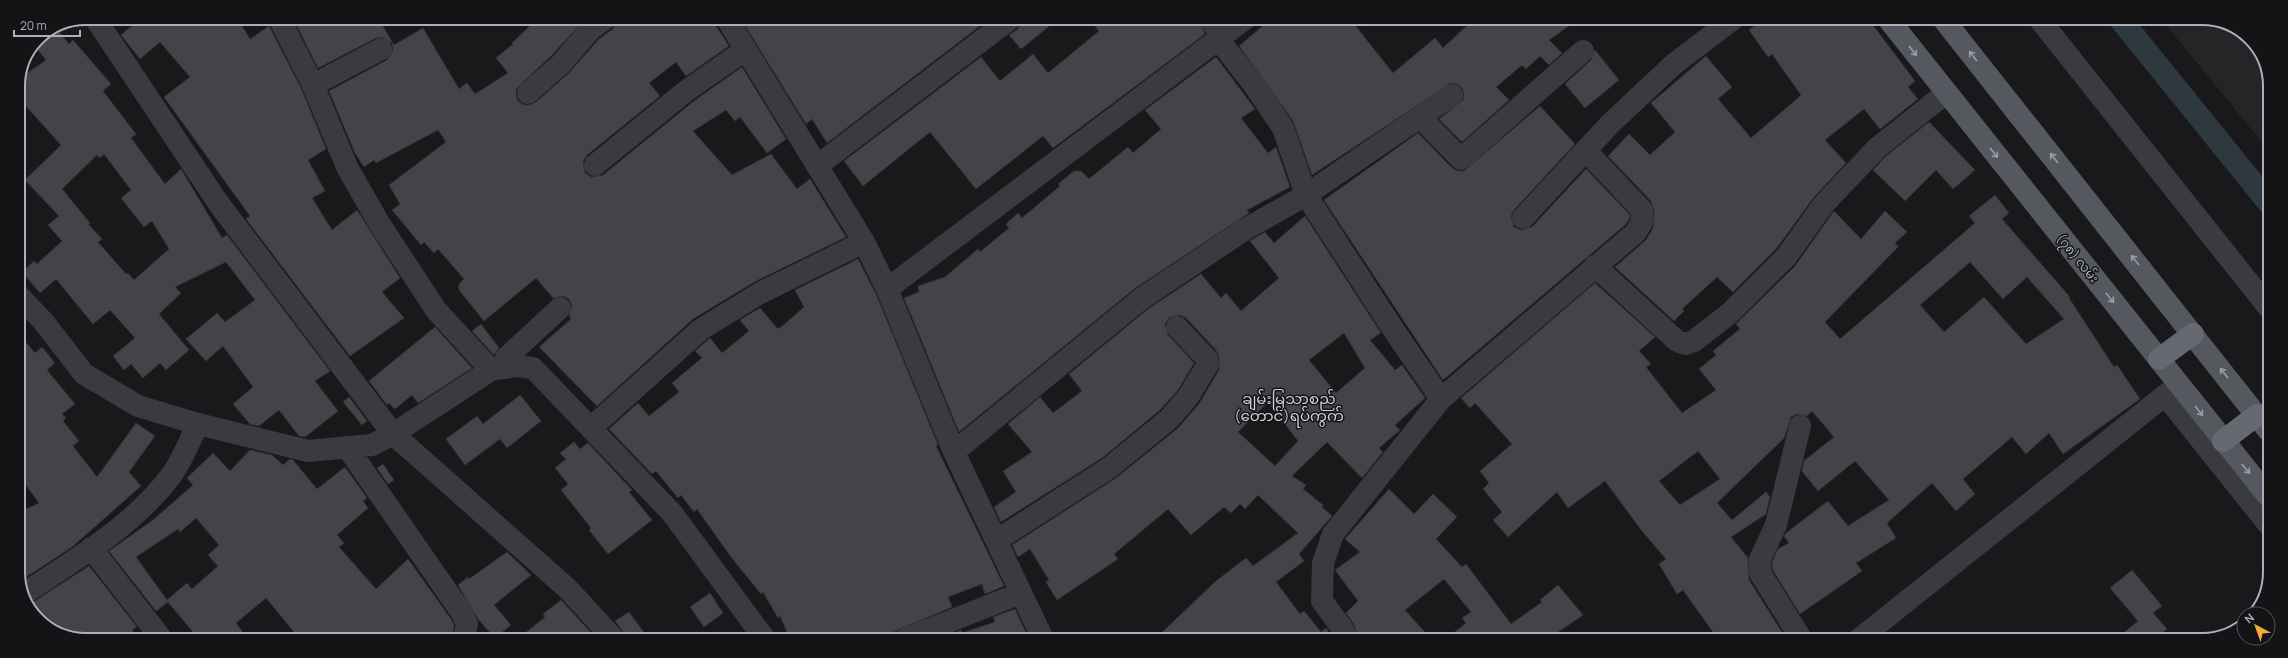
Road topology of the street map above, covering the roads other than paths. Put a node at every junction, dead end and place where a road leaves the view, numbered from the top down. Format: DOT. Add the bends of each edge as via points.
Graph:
graph roads {
  1 [pos="100,25"];
  2 [pos="283,25"];
  3 [pos="596,25"];
  4 [pos="730,25"];
  5 [pos="1002,25"];
  6 [pos="1213,25"];
  7 [pos="1237,25"];
  8 [pos="1725,25"];
  9 [pos="1893,25"];
  10 [pos="1948,25"];
  11 [pos="2044,25"];
  12 [pos="1221,38"];
  13 [pos="381,49"];
  14 [pos="744,50"];
  15 [pos="1583,51"];
  16 [pos="313,85"];
  17 [pos="528,93"];
  18 [pos="1946,93"];
  19 [pos="1452,95"];
  20 [pos="1420,118"];
  21 [pos="1586,150"];
  22 [pos="595,165"];
  23 [pos="817,166"];
  24 [pos="1306,194"];
  25 [pos="1523,218"];
  26 [pos="864,242"];
  27 [pos="1595,266"];
  28 [pos="887,289"];
  29 [pos="2263,300"];
  30 [pos="25,302"];
  31 [pos="560,308"];
  32 [pos="1177,327"];
  33 [pos="2193,334"];
  34 [pos="2159,359"];
  35 [pos="498,369"];
  36 [pos="2171,390"];
  37 [pos="1441,398"];
  38 [pos="2262,422"];
  39 [pos="198,424"];
  40 [pos="1800,426"];
  41 [pos="591,428"];
  42 [pos="393,434"];
  43 [pos="2223,441"];
  44 [pos="347,447"];
  45 [pos="954,452"];
  46 [pos="2263,490"];
  47 [pos="2263,517"];
  48 [pos="997,540"];
  49 [pos="91,548"];
  50 [pos="28,591"];
  51 [pos="1021,593"];
  52 [pos="157,633"];
  53 [pos="465,633"];
  54 [pos="608,633"];
  55 [pos="760,633"];
  56 [pos="920,633"];
  57 [pos="1040,633"];
  58 [pos="1344,633"];
  59 [pos="1798,633"];
  60 [pos="1867,633"];
  1 -- 42 [label="street" via="219,204"];
  2 -- 16 [label="street"];
  3 -- 17 [label="street" via="561,64"];
  4 -- 14 [label="street"];
  5 -- 23 [label="street"];
  6 -- 12 [label="street"];
  7 -- 12 [label="street"];
  8 -- 21 [label="street" via="1674,64"];
  9 -- 18 [label="main road, (၇၈) လမ်း, one-way"];
  33 -- 10 [label="main road, one-way"];
  11 -- 29 [label="street"];
  12 -- 24 [label="street" via="1284,128"];
  12 -- 28 [label="street"];
  13 -- 16 [label="street"];
  14 -- 22 [label="street" via="686,91"];
  14 -- 23 [label="street"];
  15 -- 20 [label="street" via="1461,159"];
  16 -- 35 [label="street" via="346,167 379,223 436,310"];
  18 -- 27 [label="street" via="1877,148 1824,204 1786,257 1730,313 1694,341 1685,344 1677,341"];
  18 -- 34 [label="main road, (၇၈) လမ်း, one-way"];
  19 -- 20 [label="street"];
  20 -- 24 [label="street"];
  21 -- 25 [label="street"];
  21 -- 27 [label="street" via="1642,210 1642,222 1635,233"];
  23 -- 26 [label="street"];
  24 -- 37 [label="street"];
  24 -- 45 [label="street" via="1244,230 1141,299"];
  26 -- 28 [label="street"];
  26 -- 41 [label="street" via="760,293 700,330"];
  27 -- 37 [label="street"];
  28 -- 45 [label="street"];
  30 -- 39 [label="street" via="43,321 84,374 138,406"];
  31 -- 35 [label="street" via="506,358"];
  32 -- 48 [label="street" via="1208,364 1188,397 1169,419 1109,468"];
  33 -- 34 [label="highway"];
  38 -- 33 [label="main road, one-way"];
  34 -- 36 [label="main road, (၇၈) လမ်း"];
  35 -- 41 [label="street" via="517,366 533,368"];
  35 -- 42 [label="street"];
  36 -- 43 [label="main road, (၇၈) လမ်း, one-way"];
  36 -- 47 [label="street"];
  36 -- 60 [label="street"];
  37 -- 58 [label="street" via="1333,534 1323,564 1322,600"];
  38 -- 43 [label="highway"];
  39 -- 44 [label="street" via="308,451"];
  39 -- 49 [label="street" via="173,472 142,507 110,536"];
  40 -- 59 [label="street" via="1776,525 1760,559 1760,573"];
  41 -- 55 [label="street" via="672,513"];
  42 -- 44 [label="street" via="372,445"];
  42 -- 54 [label="street" via="568,589"];
  43 -- 46 [label="main road, (၇၈) လမ်း, one-way"];
  44 -- 53 [label="street" via="462,613 467,624"];
  45 -- 48 [label="street"];
  48 -- 51 [label="street"];
  49 -- 50 [label="street"];
  49 -- 52 [label="street"];
  51 -- 56 [label="street"];
  51 -- 57 [label="street"];
}
